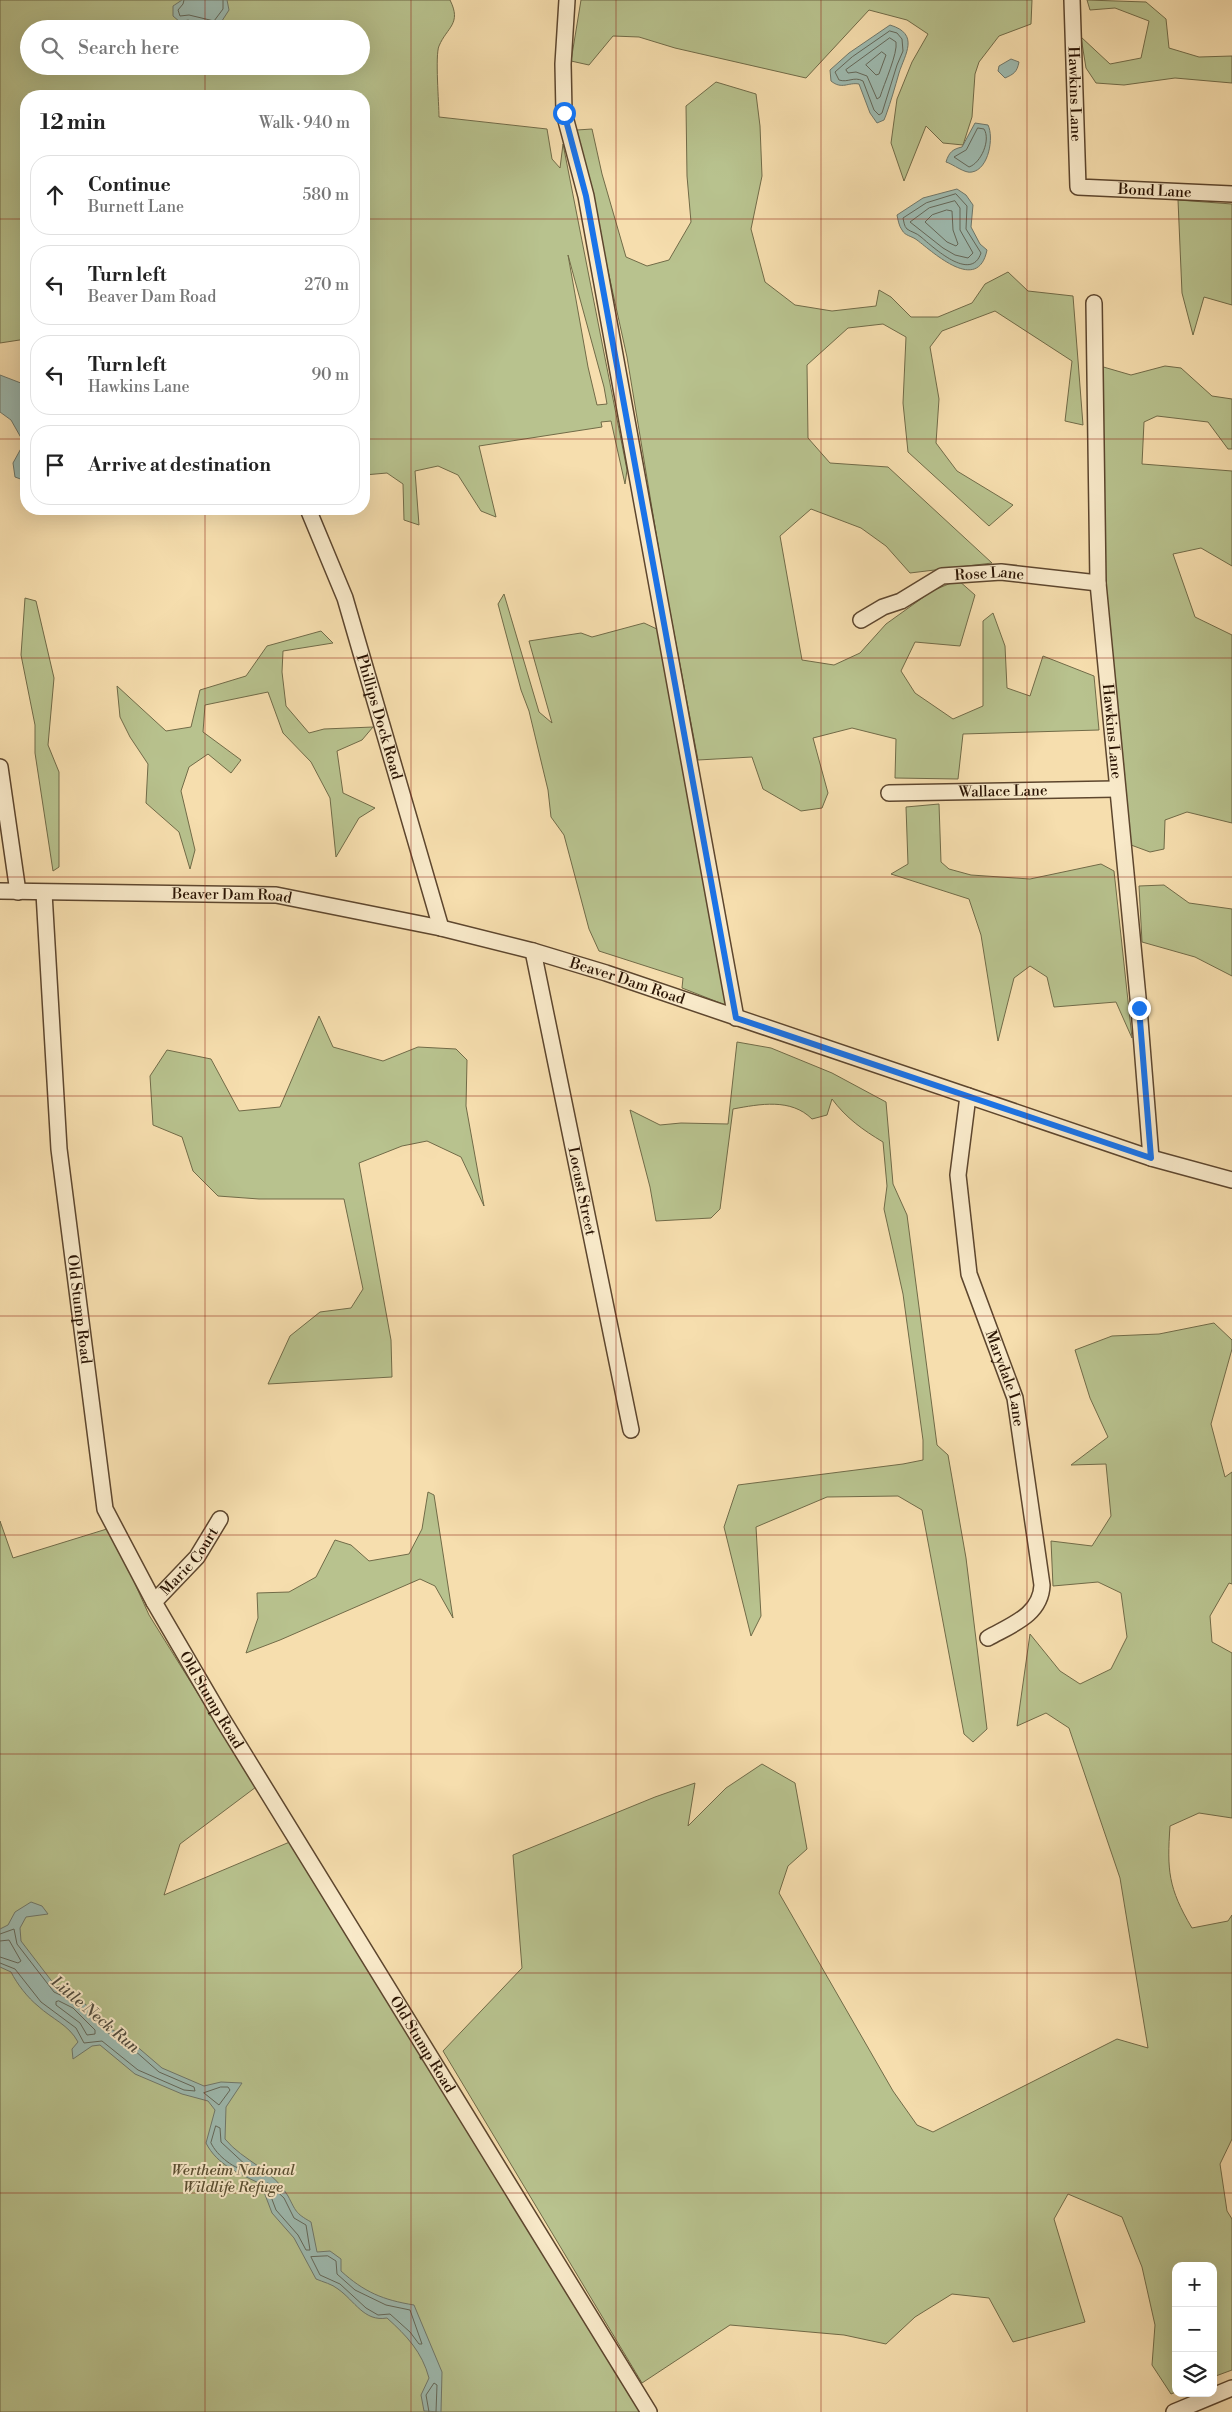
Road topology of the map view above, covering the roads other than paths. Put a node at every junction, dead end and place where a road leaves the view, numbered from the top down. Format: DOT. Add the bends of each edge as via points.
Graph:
graph roads {
  1 [pos="568,0"];
  2 [pos="1072,0"];
  3 [pos="1078,187"];
  4 [pos="1232,194"];
  5 [pos="1094,303"];
  6 [pos="310,515"];
  7 [pos="1098,583"];
  8 [pos="861,620"];
  9 [pos="0,767"];
  10 [pos="1116,789"];
  11 [pos="889,793"];
  12 [pos="0,891"];
  13 [pos="18,892"];
  14 [pos="44,893"];
  15 [pos="441,928"];
  16 [pos="533,951"];
  17 [pos="736,1018"];
  18 [pos="968,1096"];
  19 [pos="1151,1158"];
  20 [pos="1232,1180"];
  21 [pos="631,1430"];
  22 [pos="220,1519"];
  23 [pos="154,1602"];
  24 [pos="988,1638"];
  25 [pos="1232,2388"];
  26 [pos="649,2412"];
  27 [pos="1174,2412"];
  1 -- 17 [label="street" via="563,64 564,113 586,196"];
  2 -- 3 [label="street, Hawkins Lane"];
  3 -- 4 [label="street, Bond Lane"];
  5 -- 7 [label="street, Hawkins Lane"];
  6 -- 15 [label="street, Phillips Dock Road" via="344,598"];
  7 -- 8 [label="street, Rose Lane" via="1002,572 942,576"];
  7 -- 10 [label="street, Hawkins Lane"];
  9 -- 13 [label="street"];
  10 -- 11 [label="street, Wallace Lane"];
  10 -- 19 [label="street, Hawkins Lane"];
  12 -- 13 [label="street, Beaver Dam Road"];
  13 -- 14 [label="street, Beaver Dam Road"];
  14 -- 15 [label="street, Beaver Dam Road" via="276,895"];
  14 -- 23 [label="street, Old Stump Road" via="59,1149 105,1509"];
  15 -- 16 [label="street, Beaver Dam Road"];
  16 -- 17 [label="street, Beaver Dam Road"];
  16 -- 21 [label="street, Locust Street"];
  17 -- 18 [label="street, Beaver Dam Road"];
  18 -- 19 [label="street, Beaver Dam Road"];
  18 -- 24 [label="street, Marydale Lane" via="958,1174 969,1274 1015,1398 1042,1585 1038,1604 1030,1614"];
  19 -- 20 [label="street, Beaver Dam Road"];
  22 -- 23 [label="street, Marie Court" via="197,1557"];
  23 -- 26 [label="street, Old Stump Road" via="223,1720"];
  25 -- 27 [label="street"];
}
